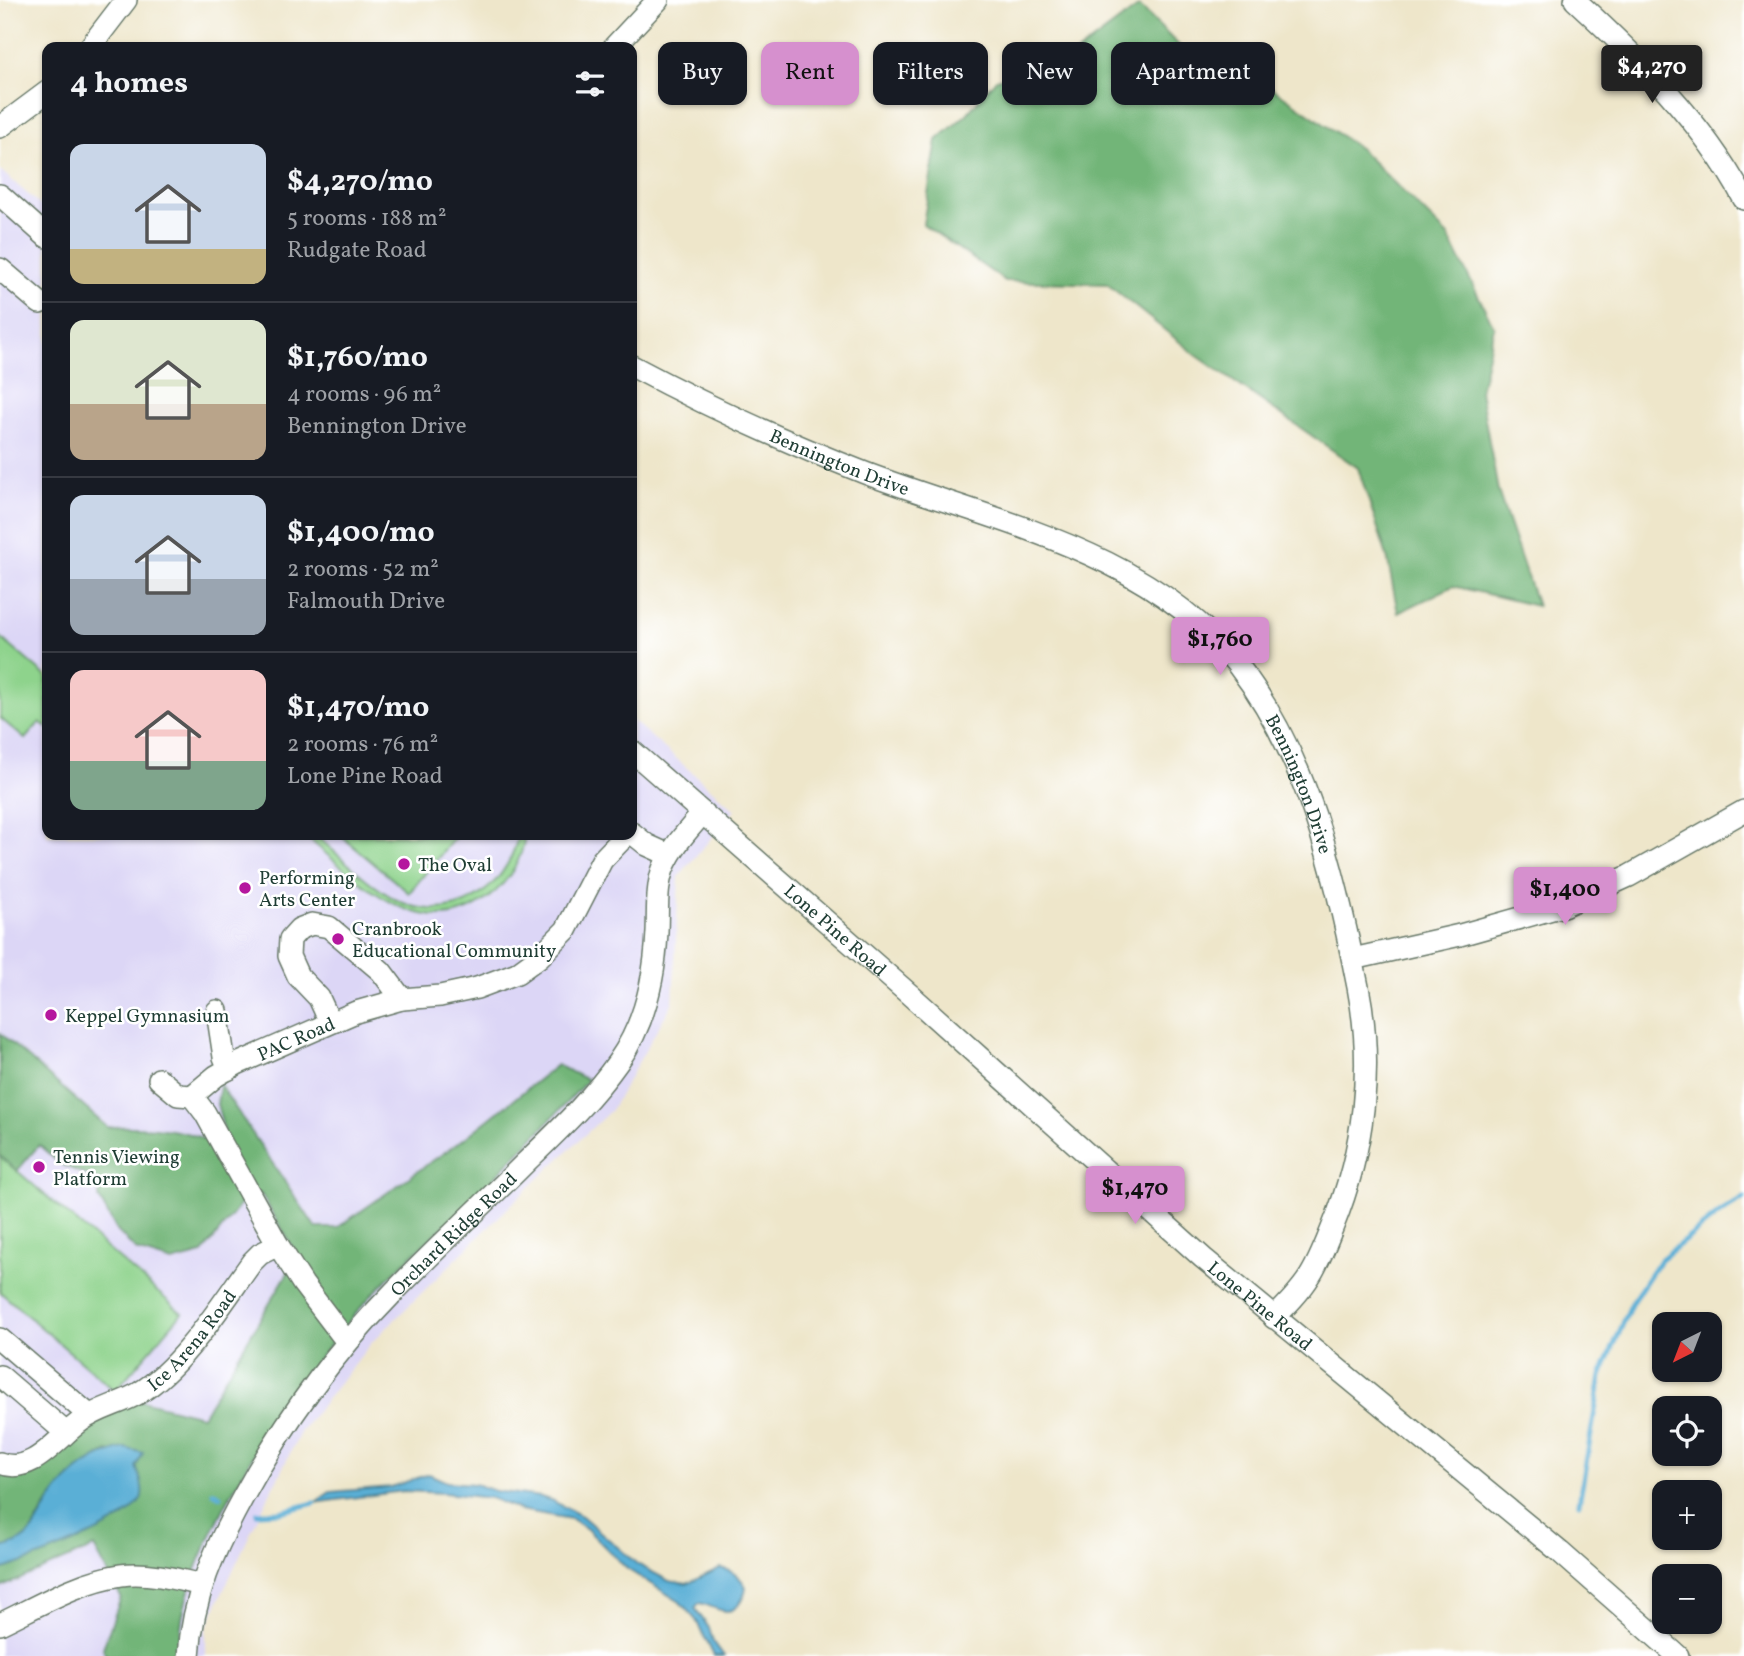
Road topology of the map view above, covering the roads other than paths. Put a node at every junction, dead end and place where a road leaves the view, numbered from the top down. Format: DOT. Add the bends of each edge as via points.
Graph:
graph roads {
  1 [pos="126,0"];
  2 [pos="658,0"];
  3 [pos="1575,0"];
  4 [pos="93,42"];
  5 [pos="619,42"];
  6 [pos="42,96"];
  7 [pos="0,127"];
  8 [pos="0,195"];
  9 [pos="1744,199"];
  10 [pos="42,233"];
  11 [pos="0,269"];
  12 [pos="40,303"];
  13 [pos="637,368"];
  14 [pos="637,755"];
  15 [pos="1744,811"];
  16 [pos="703,813"];
  17 [pos="637,837"];
  18 [pos="612,840"];
  19 [pos="669,855"];
  20 [pos="1353,958"];
  21 [pos="402,999"];
  22 [pos="217,1011"];
  23 [pos="330,1022"];
  24 [pos="229,1069"];
  25 [pos="159,1079"];
  26 [pos="192,1096"];
  27 [pos="278,1245"];
  28 [pos="1274,1318"];
  29 [pos="0,1339"];
  30 [pos="347,1342"];
  31 [pos="0,1376"];
  32 [pos="89,1415"];
  33 [pos="65,1432"];
  34 [pos="0,1463"];
  35 [pos="202,1585"];
  36 [pos="0,1623"];
  37 [pos="189,1656"];
  38 [pos="1678,1656"];
  1 -- 4 [label="street"];
  2 -- 5 [label="street"];
  3 -- 9 [label="street" via="1687,113"];
  6 -- 7 [label="street"];
  8 -- 10 [label="street"];
  11 -- 12 [label="street"];
  13 -- 20 [label="street, Bennington Drive" via="827,458 1080,550 1168,599 1235,662 1286,743 1319,827"];
  14 -- 16 [label="street, Lone Pine Road"];
  15 -- 20 [label="street" via="1629,876 1563,906"];
  16 -- 19 [label="street, Orchard Ridge Road"];
  16 -- 28 [label="street, Lone Pine Road"];
  17 -- 19 [label="street"];
  18 -- 21 [label="street, PAC Road" via="566,930 528,965 477,988"];
  19 -- 30 [label="street, Orchard Ridge Road" via="659,886 656,947 646,1004 620,1059 551,1138"];
  20 -- 28 [label="street, Bennington Drive" via="1365,1059 1356,1160 1317,1263"];
  21 -- 23 [label="street, PAC Road"];
  21 -- 23 [label="street" via="381,971 329,927 312,924 290,939 289,956"];
  22 -- 24 [label="street"];
  23 -- 24 [label="street, PAC Road"];
  24 -- 26 [label="street, PAC Road"];
  25 -- 26 [label="street" via="178,1095"];
  26 -- 27 [label="street"];
  27 -- 30 [label="street"];
  27 -- 32 [label="street, Ice Arena Road" via="252,1262 205,1327 160,1377 140,1393"];
  28 -- 38 [label="street, Lone Pine Road" via="1560,1552"];
  29 -- 32 [label="street"];
  30 -- 35 [label="street, Orchard Ridge Road" via="268,1452 221,1538"];
  31 -- 33 [label="street"];
  32 -- 33 [label="street, Ice Arena Road"];
  33 -- 34 [label="street, Ice Arena Road" via="26,1464 11,1467"];
  35 -- 36 [label="street" via="123,1574 91,1582"];
  35 -- 37 [label="street, Orchard Ridge Road"];
}
